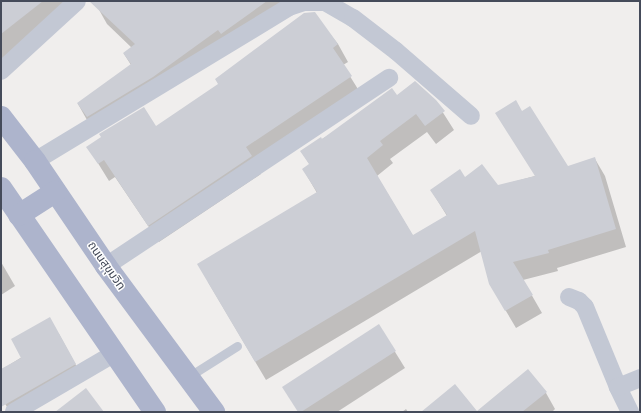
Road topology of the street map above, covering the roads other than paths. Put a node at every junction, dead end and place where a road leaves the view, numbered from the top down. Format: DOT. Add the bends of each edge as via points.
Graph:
graph roads {
  1 [pos="58,1"];
  2 [pos="78,1"];
  3 [pos="19,54"];
  4 [pos="1,71"];
  5 [pos="389,78"];
  6 [pos="471,116"];
  7 [pos="1,117"];
  8 [pos="35,161"];
  9 [pos="1,188"];
  10 [pos="55,192"];
  11 [pos="19,215"];
  12 [pos="106,266"];
  13 [pos="569,297"];
  14 [pos="237,346"];
  15 [pos="115,352"];
  16 [pos="188,377"];
  17 [pos="640,378"];
  18 [pos="618,387"];
  19 [pos="14,412"];
  20 [pos="155,412"];
  21 [pos="214,412"];
  22 [pos="630,412"];
  1 -- 3 [label="street"];
  2 -- 3 [label="street"];
  3 -- 4 [label="street"];
  5 -- 12 [label="street"];
  6 -- 8 [label="street" via="353,18 325,2 304,2 289,7"];
  7 -- 8 [label="main road, ถนนสุขุมวิท"];
  8 -- 10 [label="main road, ถนนสุขุมวิท"];
  9 -- 11 [label="main road"];
  10 -- 11 [label="main road"];
  10 -- 12 [label="main road, ถนนสุขุมวิท"];
  11 -- 15 [label="main road"];
  12 -- 16 [label="main road, ถนนสุขุมวิท"];
  13 -- 18 [label="street" via="585,307"];
  14 -- 16 [label="lane"];
  15 -- 19 [label="street"];
  15 -- 20 [label="main road"];
  16 -- 21 [label="main road, ถนนสุขุมวิท"];
  17 -- 18 [label="street"];
  18 -- 22 [label="street"];
}
